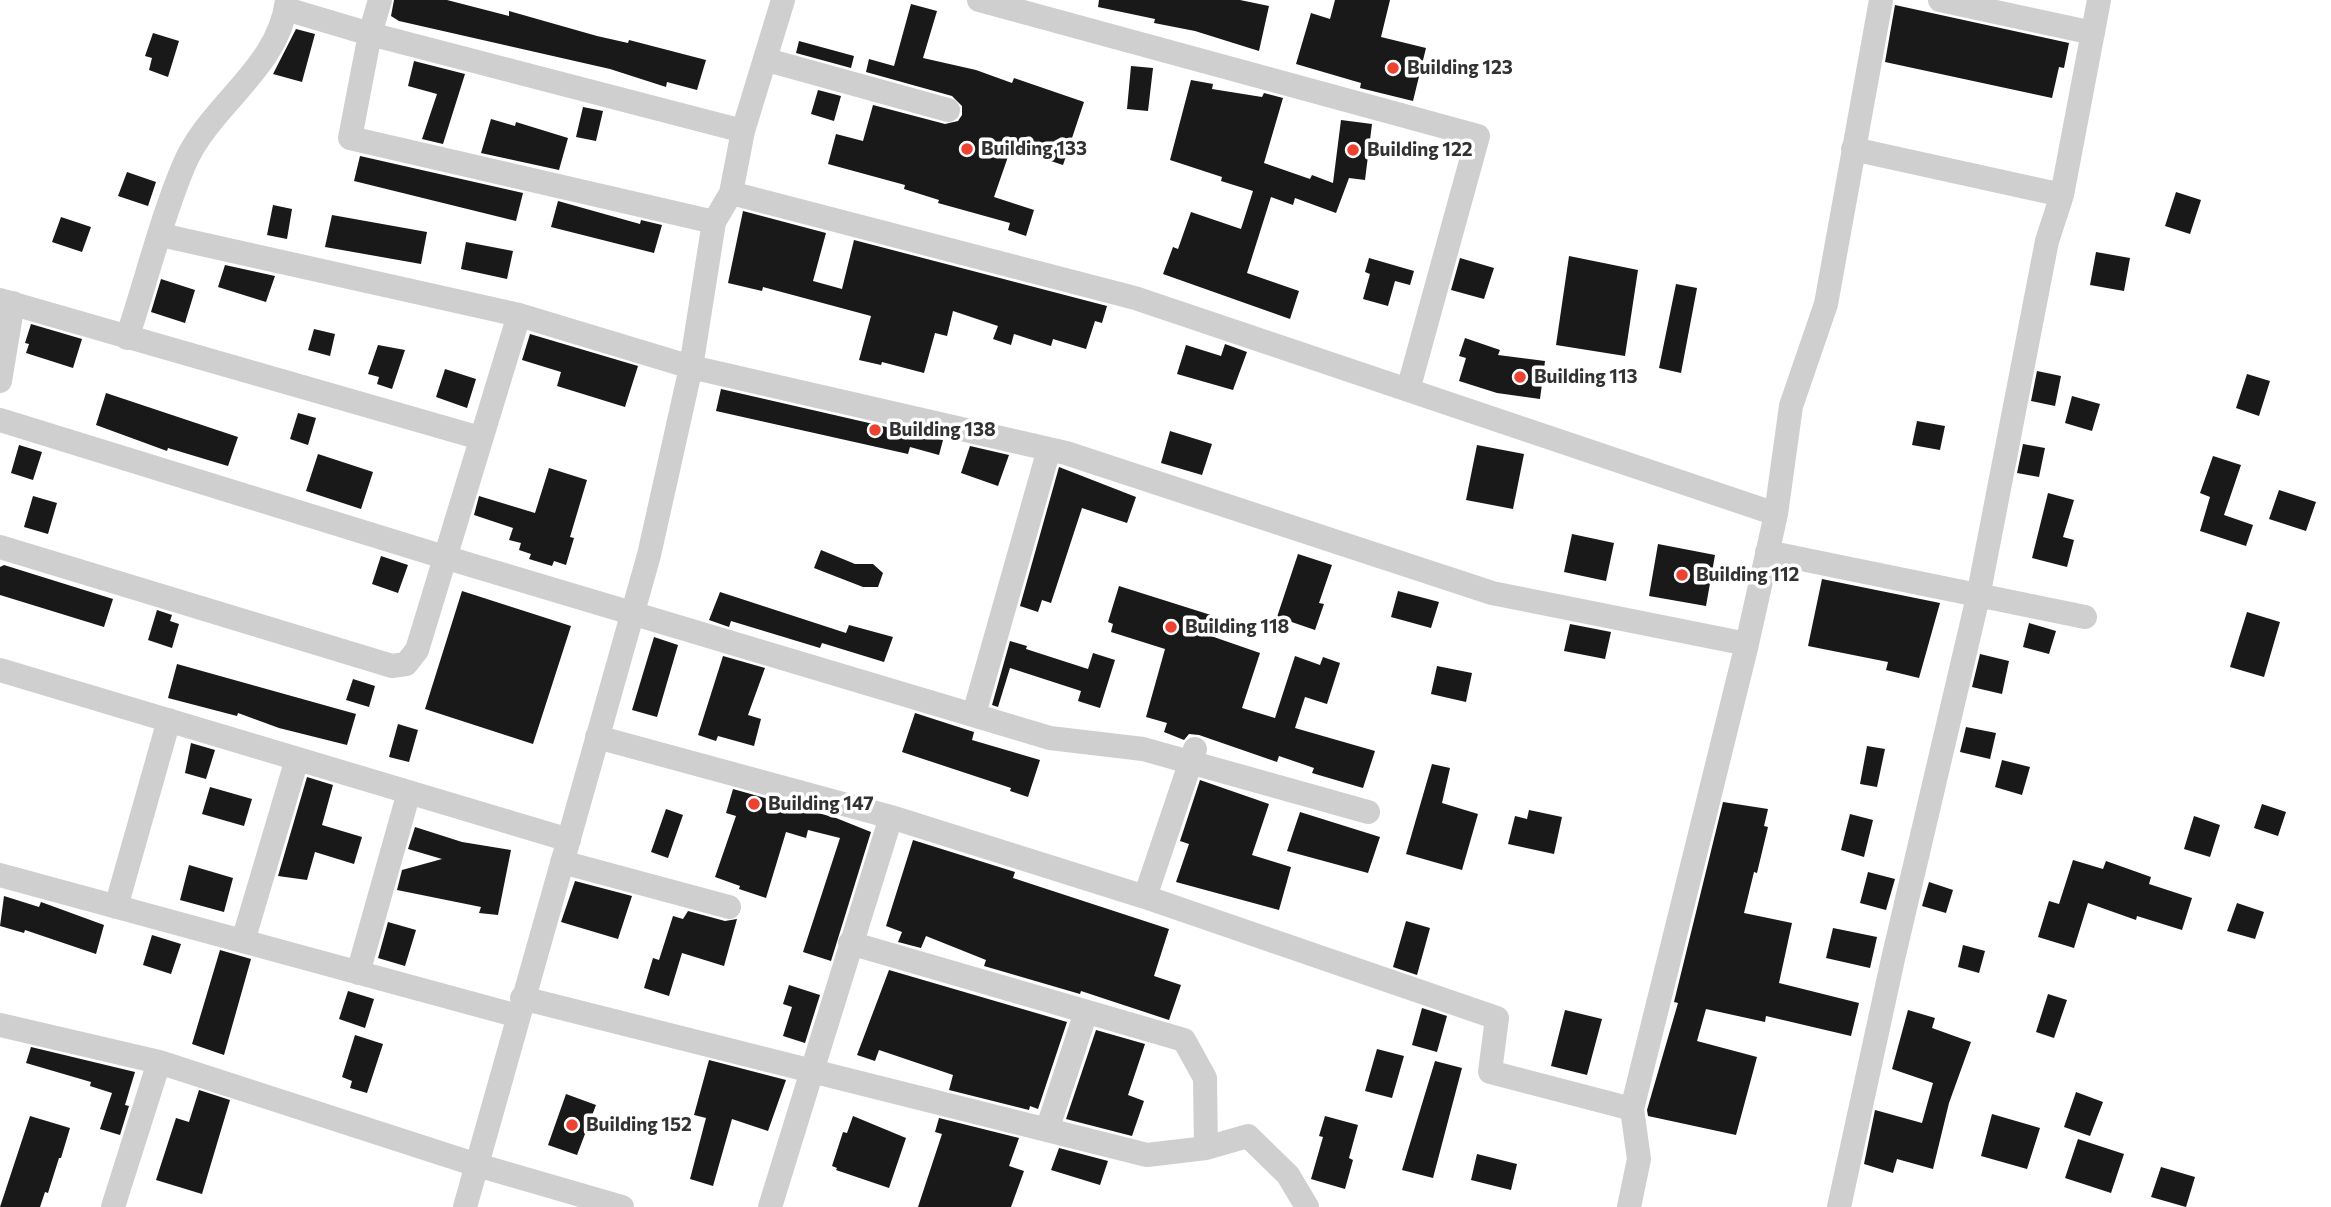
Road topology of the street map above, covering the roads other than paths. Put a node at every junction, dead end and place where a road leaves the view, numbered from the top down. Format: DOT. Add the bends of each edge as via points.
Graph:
graph roads {
  1 [pos="380,0"];
  2 [pos="783,0"];
  3 [pos="979,0"];
  4 [pos="1881,0"];
  5 [pos="1940,0"];
  6 [pos="2099,0"];
  7 [pos="286,4"];
  8 [pos="2093,33"];
  9 [pos="370,34"];
  10 [pos="767,60"];
  11 [pos="948,110"];
  12 [pos="743,131"];
  13 [pos="1853,149"];
  14 [pos="731,193"];
  15 [pos="2062,195"];
  16 [pos="715,222"];
  17 [pos="161,234"];
  18 [pos="7,302"];
  19 [pos="519,314"];
  20 [pos="127,338"];
  21 [pos="691,368"];
  22 [pos="0,381"];
  23 [pos="1408,390"];
  24 [pos="0,420"];
  25 [pos="481,438"];
  26 [pos="1049,449"];
  27 [pos="1776,514"];
  28 [pos="0,547"];
  29 [pos="1767,552"];
  30 [pos="444,557"];
  31 [pos="1978,597"];
  32 [pos="632,614"];
  33 [pos="2085,617"];
  34 [pos="1747,644"];
  35 [pos="0,670"];
  36 [pos="974,714"];
  37 [pos="169,720"];
  38 [pos="597,737"];
  39 [pos="1193,755"];
  40 [pos="297,759"];
  41 [pos="409,792"];
  42 [pos="1367,812"];
  43 [pos="891,817"];
  44 [pos="565,851"];
  45 [pos="0,876"];
  46 [pos="1145,897"];
  47 [pos="116,907"];
  48 [pos="729,907"];
  49 [pos="243,941"];
  50 [pos="850,943"];
  51 [pos="358,973"];
  52 [pos="520,1007"];
  53 [pos="1086,1012"];
  54 [pos="0,1025"];
  55 [pos="159,1062"];
  56 [pos="812,1071"];
  57 [pos="1632,1109"];
  58 [pos="1047,1130"];
  59 [pos="1206,1148"];
  60 [pos="477,1165"];
  61 [pos="113,1207"];
  62 [pos="465,1207"];
  63 [pos="622,1207"];
  64 [pos="769,1207"];
  65 [pos="1307,1207"];
  66 [pos="1629,1207"];
  67 [pos="1839,1207"];
  1 -- 9 [label="street"];
  2 -- 10 [label="street"];
  3 -- 23 [label="street" via="1478,136"];
  4 -- 13 [label="street"];
  5 -- 8 [label="street"];
  6 -- 8 [label="street"];
  7 -- 9 [label="street"];
  7 -- 17 [label="street" via="272,44 243,87 206,125 184,165"];
  8 -- 15 [label="street"];
  9 -- 12 [label="street"];
  9 -- 16 [label="street" via="350,138"];
  10 -- 11 [label="street"];
  10 -- 12 [label="street"];
  12 -- 14 [label="street"];
  13 -- 15 [label="street"];
  13 -- 27 [label="street" via="1826,304 1791,406"];
  14 -- 16 [label="street"];
  14 -- 23 [label="street" via="1135,298"];
  15 -- 31 [label="street" via="2047,241"];
  16 -- 21 [label="street"];
  17 -- 19 [label="street"];
  17 -- 20 [label="street"];
  18 -- 20 [label="street"];
  18 -- 22 [label="street"];
  19 -- 21 [label="street"];
  19 -- 25 [label="street"];
  20 -- 25 [label="street"];
  21 -- 26 [label="street"];
  21 -- 32 [label="street"];
  23 -- 27 [label="street"];
  24 -- 30 [label="street"];
  25 -- 30 [label="street"];
  26 -- 34 [label="street" via="1492,593"];
  26 -- 36 [label="street"];
  27 -- 29 [label="street"];
  28 -- 30 [label="street" via="400,666 417,650"];
  29 -- 31 [label="street"];
  29 -- 34 [label="street"];
  30 -- 32 [label="street"];
  31 -- 33 [label="street"];
  31 -- 67 [label="street"];
  32 -- 36 [label="street"];
  32 -- 38 [label="street"];
  34 -- 57 [label="street"];
  35 -- 37 [label="street"];
  36 -- 39 [label="street" via="1050,738"];
  37 -- 40 [label="street"];
  37 -- 47 [label="street"];
  38 -- 43 [label="street"];
  38 -- 44 [label="street"];
  39 -- 42 [label="street"];
  39 -- 46 [label="street"];
  40 -- 41 [label="street"];
  40 -- 49 [label="street"];
  41 -- 44 [label="street"];
  41 -- 51 [label="street"];
  43 -- 46 [label="street"];
  43 -- 50 [label="street"];
  44 -- 48 [label="street"];
  44 -- 52 [label="street"];
  45 -- 47 [label="street"];
  46 -- 57 [label="street" via="1497,1018 1490,1072"];
  47 -- 49 [label="street"];
  49 -- 51 [label="street"];
  50 -- 53 [label="street"];
  50 -- 56 [label="street"];
  51 -- 52 [label="street"];
  52 -- 56 [label="street"];
  52 -- 60 [label="street"];
  53 -- 58 [label="street"];
  53 -- 59 [label="street" via="1184,1040 1205,1078"];
  54 -- 55 [label="street"];
  55 -- 60 [label="street"];
  55 -- 61 [label="street"];
  56 -- 58 [label="street"];
  56 -- 64 [label="street"];
  57 -- 66 [label="street" via="1639,1159"];
  58 -- 59 [label="street" via="1147,1155"];
  59 -- 65 [label="street" via="1248,1136 1288,1175"];
  60 -- 62 [label="street"];
  60 -- 63 [label="street"];
}
